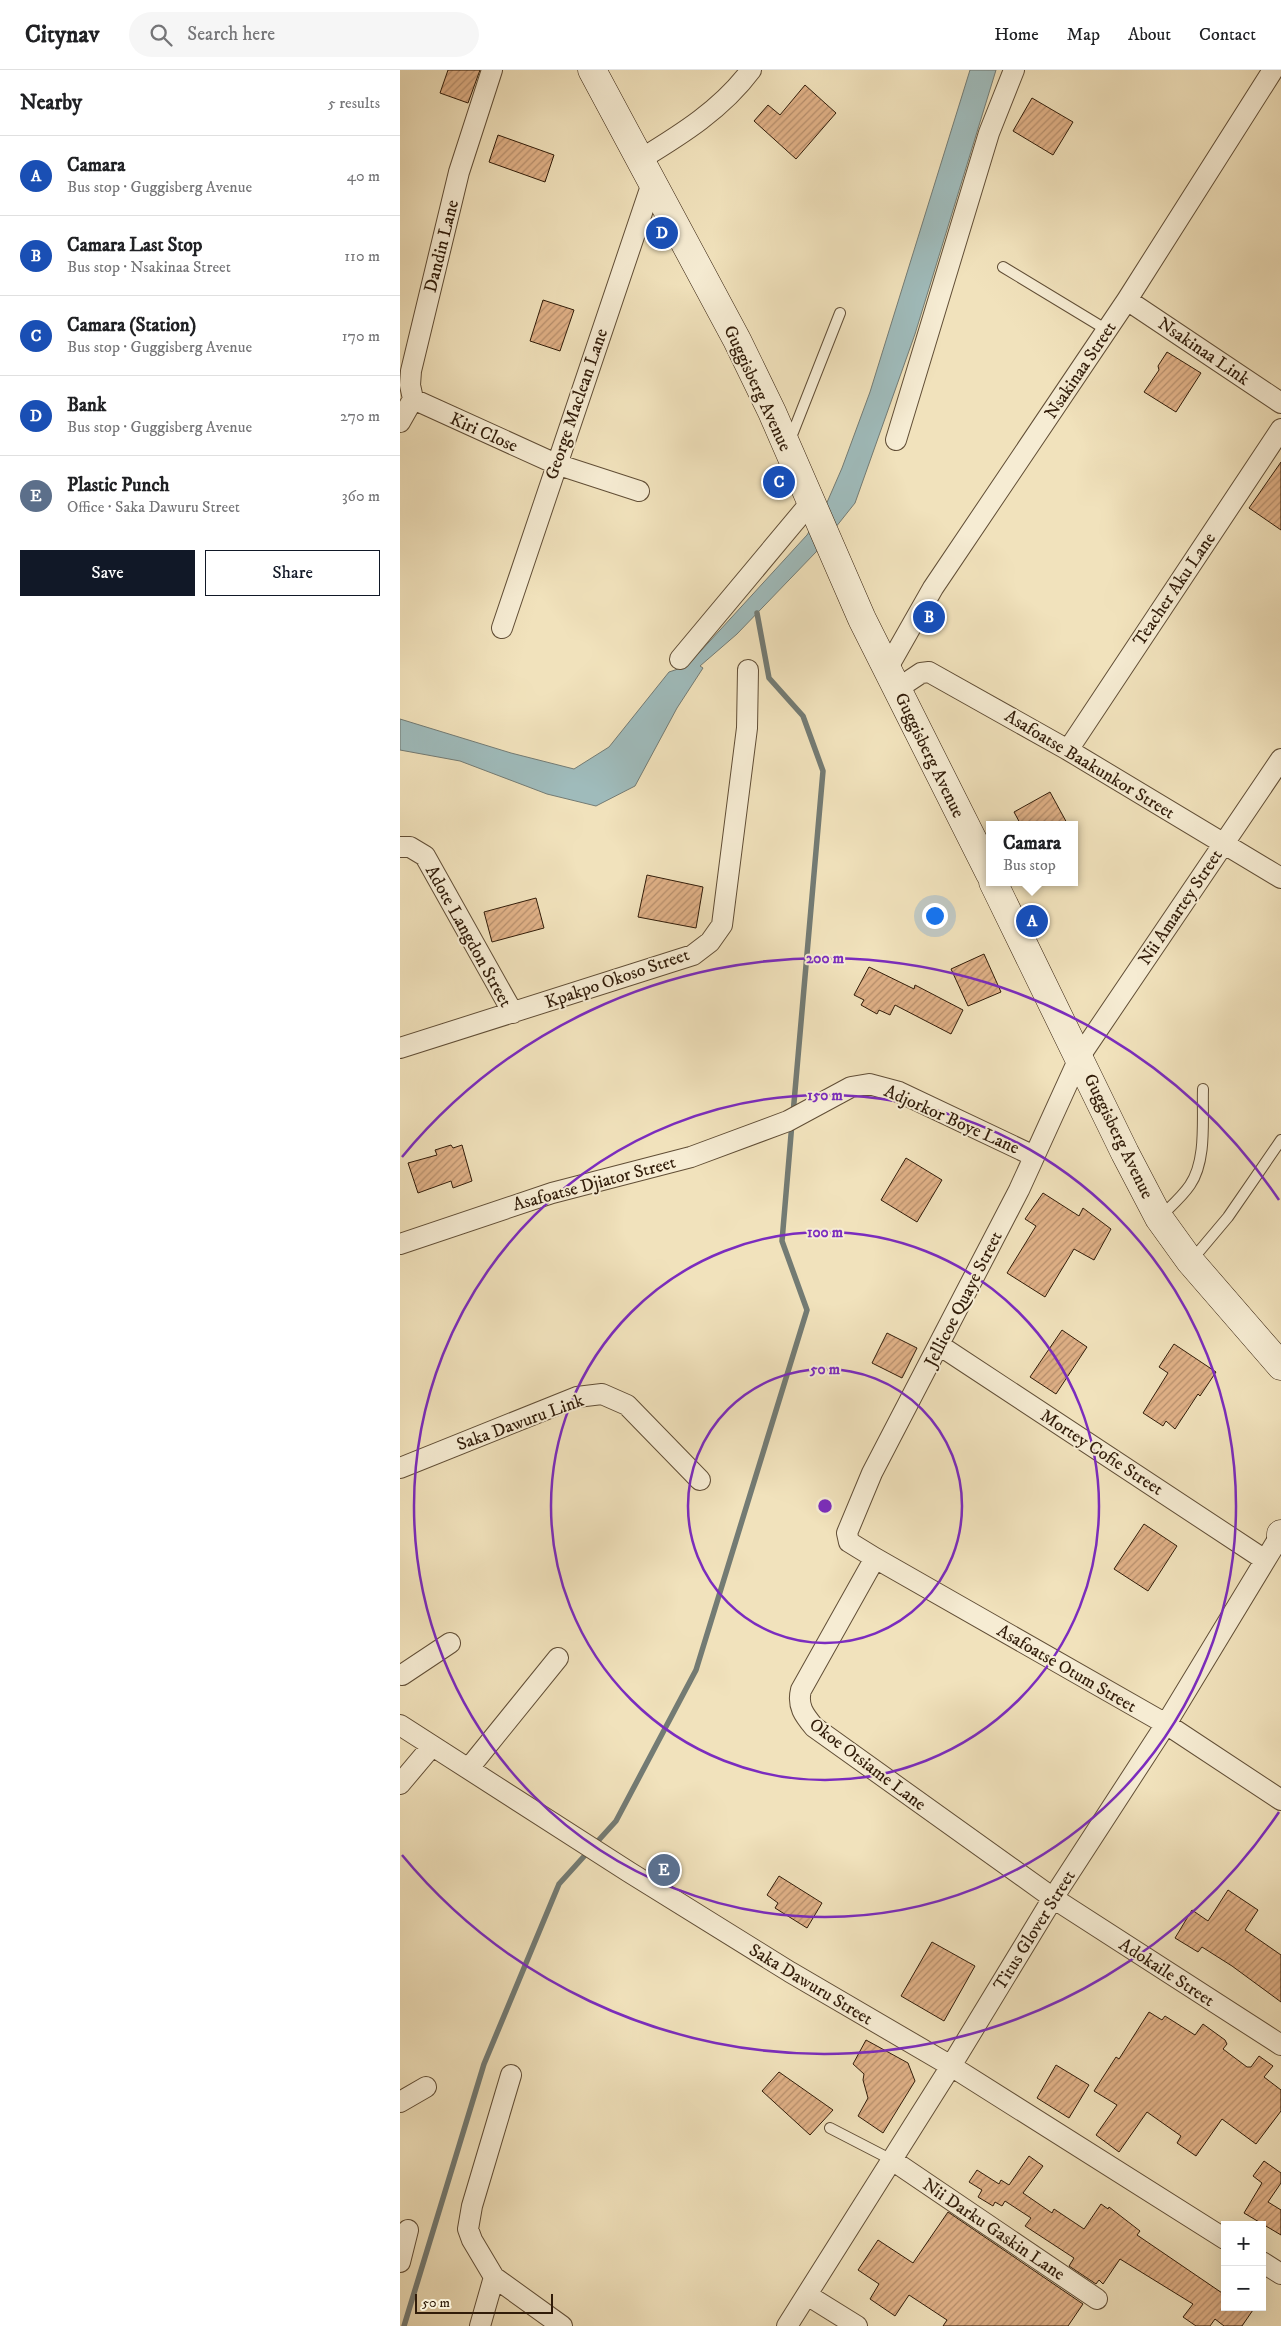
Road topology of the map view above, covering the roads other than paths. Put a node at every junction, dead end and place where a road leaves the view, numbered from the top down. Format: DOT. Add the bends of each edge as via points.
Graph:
graph roads {
  1 [pos="492,70"];
  2 [pos="592,70"];
  3 [pos="751,70"];
  4 [pos="1014,70"];
  5 [pos="1273,70"];
  6 [pos="647,170"];
  7 [pos="1003,267"];
  8 [pos="1127,300"];
  9 [pos="840,313"];
  10 [pos="1107,330"];
  11 [pos="408,388"];
  12 [pos="1281,403"];
  13 [pos="400,422"];
  14 [pos="1281,429"];
  15 [pos="896,440"];
  16 [pos="787,448"];
  17 [pos="556,464"];
  18 [pos="639,491"];
  19 [pos="814,509"];
  20 [pos="502,628"];
  21 [pos="680,659"];
  22 [pos="748,670"];
  23 [pos="892,679"];
  24 [pos="1068,750"];
  25 [pos="1281,760"];
  26 [pos="1222,843"];
  27 [pos="400,847"];
  28 [pos="986,866"];
  29 [pos="1281,878"];
  30 [pos="995,886"];
  31 [pos="513,1013"];
  32 [pos="400,1048"];
  33 [pos="1080,1056"];
  34 [pos="1203,1089"];
  35 [pos="788,1121"];
  36 [pos="1281,1140"];
  37 [pos="1034,1156"];
  38 [pos="1159,1218"];
  39 [pos="400,1244"];
  40 [pos="1190,1261"];
  41 [pos="939,1345"];
  42 [pos="1281,1366"];
  43 [pos="400,1468"];
  44 [pos="700,1480"];
  45 [pos="1281,1536"];
  46 [pos="849,1542"];
  47 [pos="875,1558"];
  48 [pos="1265,1560"];
  49 [pos="450,1644"];
  50 [pos="558,1658"];
  51 [pos="401,1674"];
  52 [pos="1166,1724"];
  53 [pos="400,1725"];
  54 [pos="432,1746"];
  55 [pos="469,1768"];
  56 [pos="400,1784"];
  57 [pos="1281,1800"];
  58 [pos="1053,1898"];
  59 [pos="1281,2045"];
  60 [pos="951,2066"];
  61 [pos="511,2075"];
  62 [pos="426,2087"];
  63 [pos="400,2102"];
  64 [pos="830,2128"];
  65 [pos="892,2160"];
  66 [pos="408,2230"];
  67 [pos="1221,2236"];
  68 [pos="400,2262"];
  69 [pos="1266,2265"];
  70 [pos="1281,2274"];
  71 [pos="494,2277"];
  72 [pos="807,2295"];
  73 [pos="1097,2299"];
  74 [pos="480,2326"];
  75 [pos="562,2326"];
  76 [pos="787,2326"];
  77 [pos="858,2326"];
  1 -- 11 [label="street, Dandin Lane" via="459,172"];
  2 -- 6 [label="main road, Guggisberg Avenue"];
  3 -- 6 [label="street" via="735,91"];
  4 -- 15 [label="street" via="989,133"];
  5 -- 8 [label="street, Nsakinaa Street"];
  6 -- 16 [label="main road, Guggisberg Avenue" via="737,340"];
  6 -- 17 [label="street, George Maclean Lane"];
  7 -- 10 [label="lane"];
  8 -- 10 [label="street, Nsakinaa Street"];
  8 -- 12 [label="street, Nsakinaa Link"];
  9 -- 16 [label="lane"];
  10 -- 23 [label="street, Nsakinaa Street" via="933,588"];
  11 -- 13 [label="street, Dandin Lane"];
  11 -- 17 [label="street, Kiri Close"];
  14 -- 24 [label="street, Teacher Aku Lane"];
  16 -- 19 [label="main road, Guggisberg Avenue"];
  17 -- 18 [label="street, Kiri Close"];
  17 -- 20 [label="street, George Maclean Lane"];
  19 -- 21 [label="street"];
  19 -- 23 [label="main road, Guggisberg Avenue"];
  22 -- 31 [label="street, Kpakpo Okoso Street" via="747,728 722,925 710,942 693,955"];
  23 -- 24 [label="street, Asafoatse Baakunkor Street" via="929,672"];
  23 -- 28 [label="main road, Guggisberg Avenue"];
  24 -- 26 [label="street, Asafoatse Baakunkor Street"];
  25 -- 26 [label="street, Nii Amartey Street"];
  26 -- 29 [label="street, Asafoatse Baakunkor Street"];
  26 -- 33 [label="street, Nii Amartey Street"];
  27 -- 31 [label="street, Adote Langdon Street" via="410,847 425,856"];
  30 -- 33 [label="main road, Guggisberg Avenue"];
  31 -- 32 [label="street, Kpakpo Okoso Street"];
  33 -- 37 [label="street, Jellicoe Quaye Street"];
  33 -- 38 [label="main road, Guggisberg Avenue"];
  34 -- 38 [label="lane" via="1200,1160 1196,1175"];
  35 -- 37 [label="street, Adjorkor Boye Lane" via="851,1087 870,1084 899,1092"];
  35 -- 39 [label="street, Asafoatse Djiator Street" via="691,1157 552,1193"];
  36 -- 40 [label="lane" via="1228,1217"];
  37 -- 41 [label="street, Jellicoe Quaye Street"];
  38 -- 40 [label="main road, Guggisberg Avenue"];
  40 -- 42 [label="main road, Guggisberg Avenue"];
  41 -- 46 [label="street, Jellicoe Quaye Street" via="872,1473 847,1533"];
  41 -- 48 [label="street, Mortey Cofie Street"];
  43 -- 44 [label="street, Saka Dawuru Link" via="577,1397 602,1394 627,1405"];
  45 -- 48 [label="street, Titus Glover Street"];
  46 -- 47 [label="street, Asafoatse Otum Street"];
  47 -- 52 [label="street, Asafoatse Otum Street"];
  47 -- 58 [label="street, Okoe Otsiame Lane" via="801,1690 798,1701 804,1716 814,1727"];
  48 -- 52 [label="street, Titus Glover Street"];
  49 -- 51 [label="street"];
  50 -- 55 [label="street"];
  52 -- 57 [label="street, Asafoatse Otum Street"];
  52 -- 58 [label="street, Titus Glover Street"];
  53 -- 54 [label="street, Saka Dawuru Street"];
  54 -- 55 [label="street, Saka Dawuru Street"];
  54 -- 56 [label="street"];
  55 -- 60 [label="street, Saka Dawuru Street" via="790,1972"];
  58 -- 59 [label="street, Adokaile Street"];
  58 -- 60 [label="street, Titus Glover Street"];
  60 -- 65 [label="street, Titus Glover Street"];
  60 -- 67 [label="street, Saka Dawuru Street"];
  61 -- 71 [label="street" via="468,2218 472,2240"];
  62 -- 63 [label="street"];
  64 -- 65 [label="lane"];
  65 -- 72 [label="street, Titus Glover Street"];
  65 -- 73 [label="street, Nii Darku Gaskin Lane"];
  66 -- 68 [label="street"];
  69 -- 70 [label="street"];
  71 -- 74 [label="street"];
  71 -- 75 [label="street"];
  72 -- 76 [label="street, Titus Glover Street"];
  72 -- 77 [label="street"];
}
